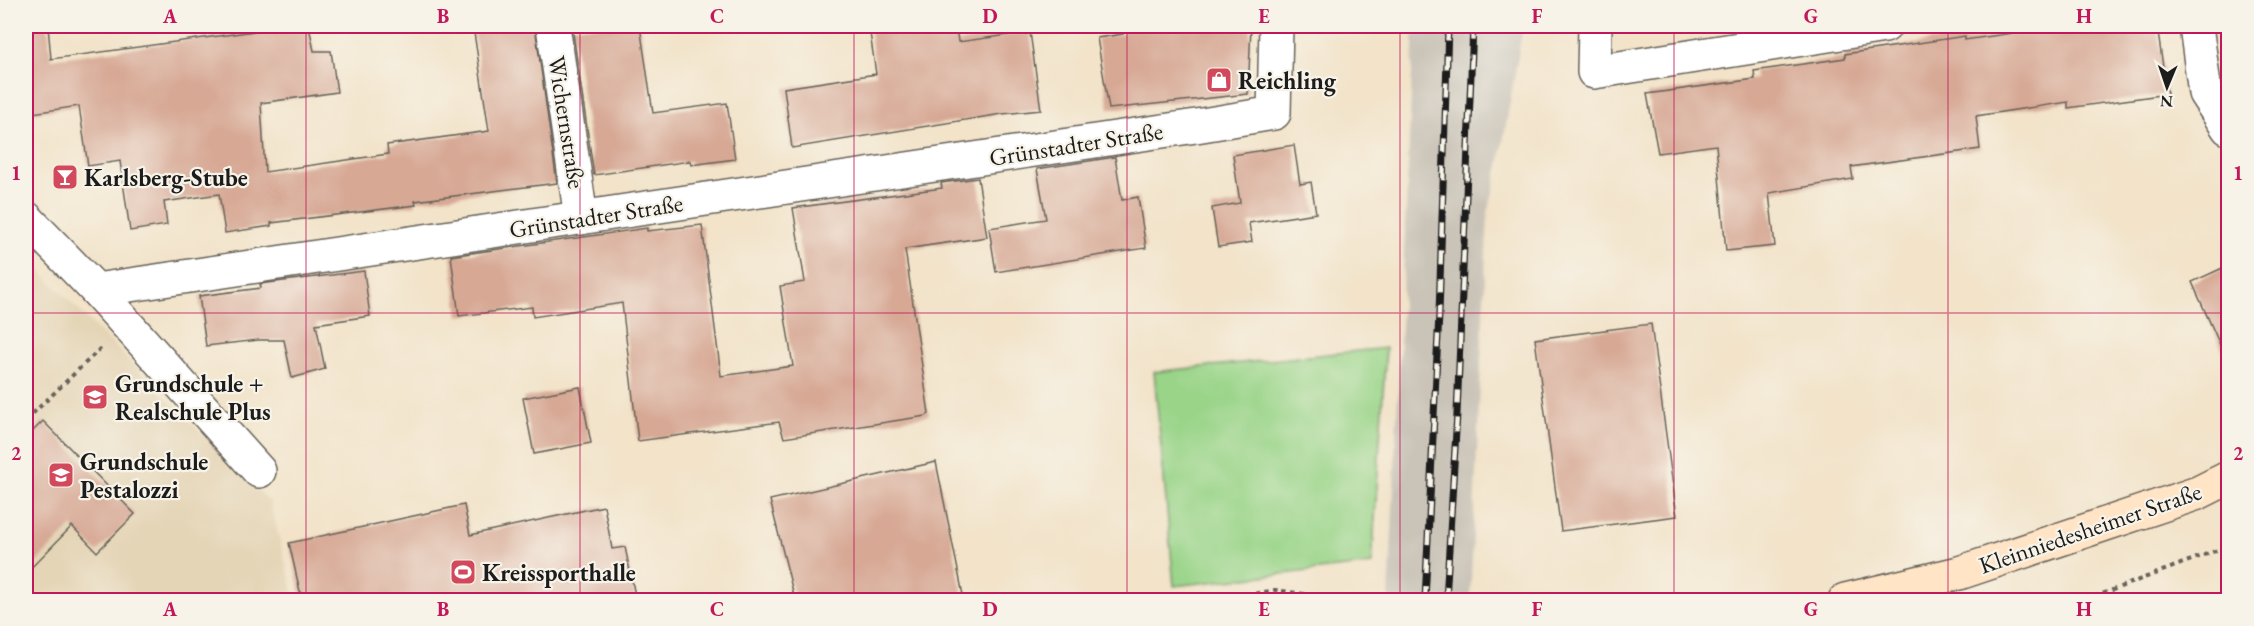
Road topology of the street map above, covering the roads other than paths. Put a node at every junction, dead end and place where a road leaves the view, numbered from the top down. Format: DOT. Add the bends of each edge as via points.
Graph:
graph roads {
  1 [pos="553,26"];
  2 [pos="1276,26"];
  3 [pos="1595,26"];
  4 [pos="1886,26"];
  5 [pos="2196,26"];
  6 [pos="2229,128"];
  7 [pos="26,218"];
  8 [pos="581,218"];
  9 [pos="96,290"];
  10 [pos="259,471"];
  11 [pos="2229,478"];
  12 [pos="1845,600"];
  1 -- 8 [label="street, Wichernstraße"];
  2 -- 8 [label="street, Grünstadter Straße" via="1274,113"];
  3 -- 4 [label="street" via="1594,72"];
  5 -- 6 [label="street" via="2205,93"];
  7 -- 9 [label="street"];
  8 -- 9 [label="street, Grünstadter Straße"];
  9 -- 10 [label="street"];
  11 -- 12 [label="main road, Kleinniedesheimer Straße" via="2198,493 1959,573"];
}
